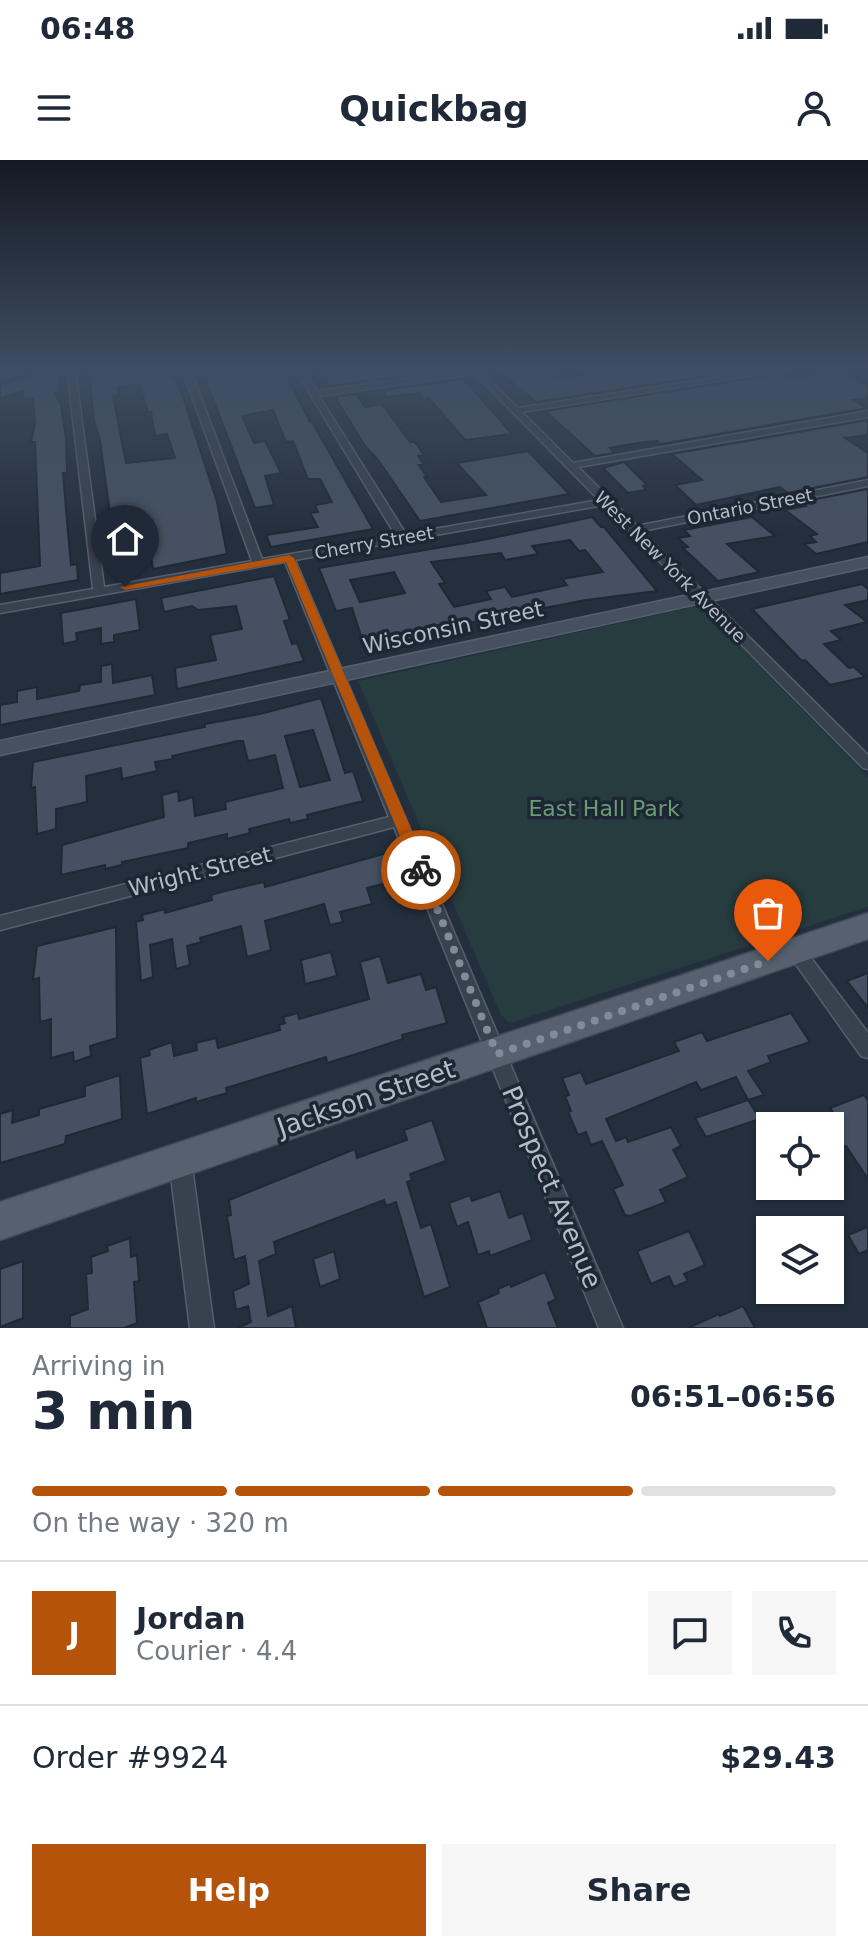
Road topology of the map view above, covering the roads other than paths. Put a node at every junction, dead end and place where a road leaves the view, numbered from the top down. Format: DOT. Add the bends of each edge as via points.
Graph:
graph roads {
  1 [pos="78,424"];
  2 [pos="206,424"];
  3 [pos="332,424"];
  4 [pos="527,424"];
  5 [pos="813,424"];
  6 [pos="569,466"];
  7 [pos="868,483"];
  8 [pos="605,502"];
  9 [pos="633,530"];
  10 [pos="403,538"];
  11 [pos="289,558"];
  12 [pos="868,562"];
  13 [pos="258,564"];
  14 [pos="99,592"];
  15 [pos="701,599"];
  16 [pos="0,609"];
  17 [pos="340,676"];
  18 [pos="0,748"];
  19 [pos="868,764"];
  20 [pos="399,820"];
  21 [pos="0,923"];
  22 [pos="868,926"];
  23 [pos="796,951"];
  24 [pos="868,1049"];
  25 [pos="497,1054"];
  26 [pos="180,1160"];
  27 [pos="0,1221"];
  28 [pos="202,1328"];
  29 [pos="611,1328"];
  1 -- 14 [label="street"];
  2 -- 13 [label="street"];
  3 -- 10 [label="street"];
  4 -- 6 [label="street, West New York Avenue"];
  5 -- 6 [label="street"];
  6 -- 8 [label="street, West New York Avenue"];
  7 -- 9 [label="street, Ontario Street"];
  8 -- 9 [label="street, West New York Avenue"];
  8 -- 10 [label="street, Cherry Street"];
  9 -- 15 [label="street, West New York Avenue"];
  10 -- 11 [label="street, Cherry Street"];
  11 -- 13 [label="street, Cherry Street"];
  11 -- 17 [label="street, Prospect Avenue"];
  12 -- 15 [label="street, Wisconsin Street"];
  13 -- 14 [label="street, Cherry Street"];
  14 -- 16 [label="street, Cherry Street"];
  15 -- 17 [label="street, Wisconsin Street"];
  15 -- 19 [label="street, West New York Avenue"];
  17 -- 18 [label="street, Wisconsin Street"];
  17 -- 20 [label="street, Prospect Avenue"];
  20 -- 21 [label="street, Wright Street"];
  20 -- 25 [label="street, Prospect Avenue"];
  22 -- 23 [label="main road, Jackson Street"];
  23 -- 24 [label="street"];
  23 -- 25 [label="main road, Jackson Street"];
  25 -- 26 [label="main road, Jackson Street"];
  25 -- 29 [label="street, Prospect Avenue"];
  26 -- 27 [label="main road, Jackson Street"];
  26 -- 28 [label="street"];
}
